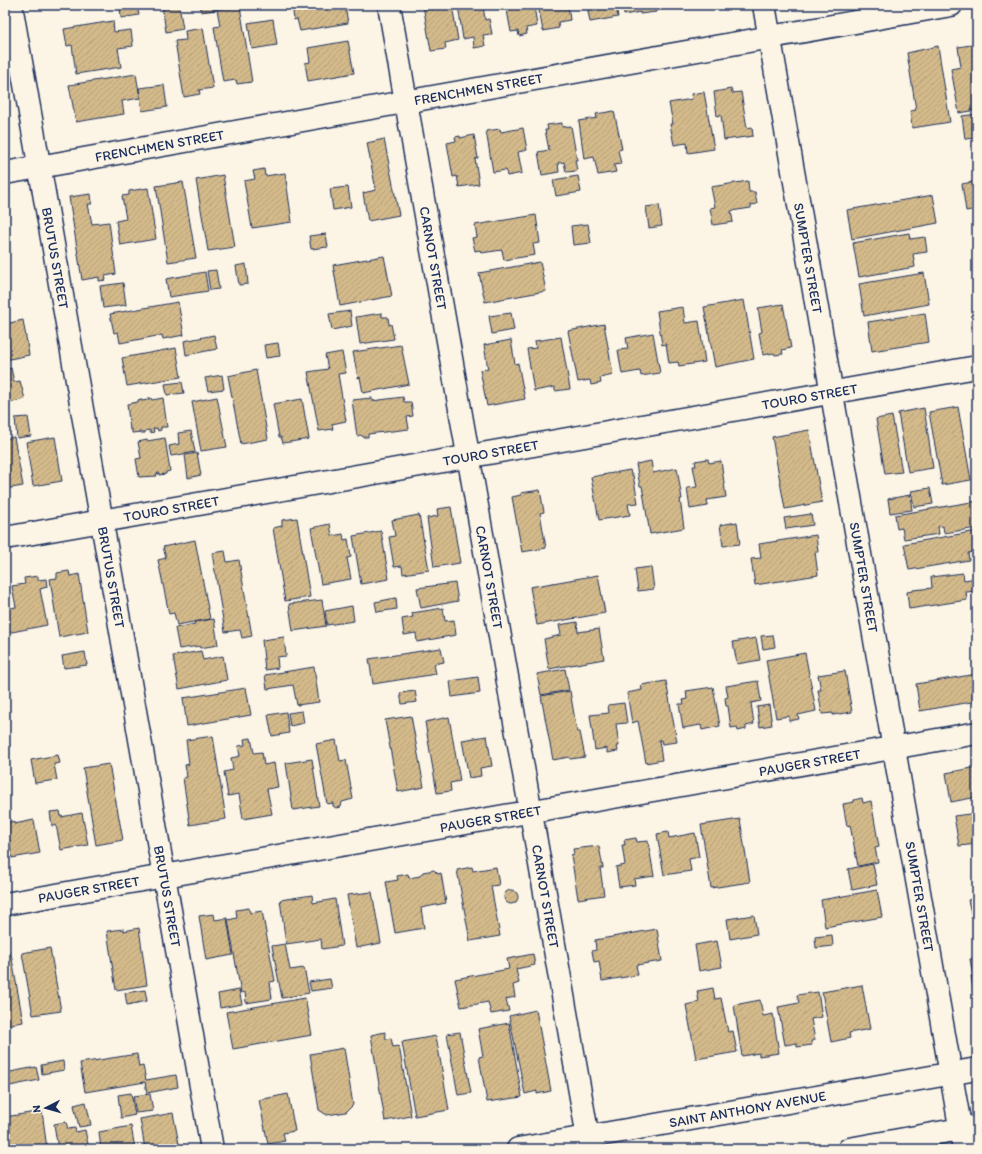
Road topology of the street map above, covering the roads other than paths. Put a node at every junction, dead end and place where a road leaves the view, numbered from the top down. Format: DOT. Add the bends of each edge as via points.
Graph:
graph roads {
  1 [pos="11,5"];
  2 [pos="389,5"];
  3 [pos="764,5"];
  4 [pos="951,5"];
  5 [pos="769,37"];
  6 [pos="406,102"];
  7 [pos="39,167"];
  8 [pos="5,173"];
  9 [pos="977,367"];
  10 [pos="832,392"];
  11 [pos="468,456"];
  12 [pos="102,521"];
  13 [pos="5,538"];
  14 [pos="977,733"];
  15 [pos="894,748"];
  16 [pos="530,812"];
  17 [pos="164,876"];
  18 [pos="5,904"];
  19 [pos="977,1069"];
  20 [pos="951,1074"];
  21 [pos="967,1135"];
  22 [pos="589,1143"];
  23 [pos="212,1149"];
  24 [pos="518,1149"];
  25 [pos="849,1149"];
  1 -- 7 [label="street, BRUTUS STREET"];
  2 -- 6 [label="street, CARNOT STREET"];
  3 -- 5 [label="street, SUMPTER STREET"];
  4 -- 5 [label="street, FRENCHMEN STREET"];
  5 -- 6 [label="street, FRENCHMEN STREET"];
  5 -- 10 [label="street, SUMPTER STREET"];
  6 -- 7 [label="street, FRENCHMEN STREET"];
  6 -- 11 [label="street, CARNOT STREET"];
  7 -- 8 [label="street, FRENCHMEN STREET"];
  7 -- 12 [label="street, BRUTUS STREET"];
  9 -- 10 [label="street, TOURO STREET"];
  10 -- 11 [label="street, TOURO STREET"];
  10 -- 15 [label="street, SUMPTER STREET"];
  11 -- 12 [label="street, TOURO STREET"];
  11 -- 16 [label="street, CARNOT STREET"];
  12 -- 13 [label="street, TOURO STREET"];
  12 -- 17 [label="street, BRUTUS STREET"];
  14 -- 15 [label="street, PAUGER STREET"];
  15 -- 16 [label="street, PAUGER STREET"];
  15 -- 20 [label="street, SUMPTER STREET"];
  16 -- 17 [label="street, PAUGER STREET"];
  16 -- 22 [label="street, CARNOT STREET"];
  17 -- 18 [label="street, PAUGER STREET"];
  17 -- 23 [label="street, BRUTUS STREET"];
  19 -- 20 [label="street, SAINT ANTHONY AVENUE"];
  20 -- 21 [label="street, SUMPTER STREET"];
  20 -- 22 [label="street, SAINT ANTHONY AVENUE"];
  21 -- 25 [label="street"];
  22 -- 24 [label="street, SAINT ANTHONY AVENUE"];
}
